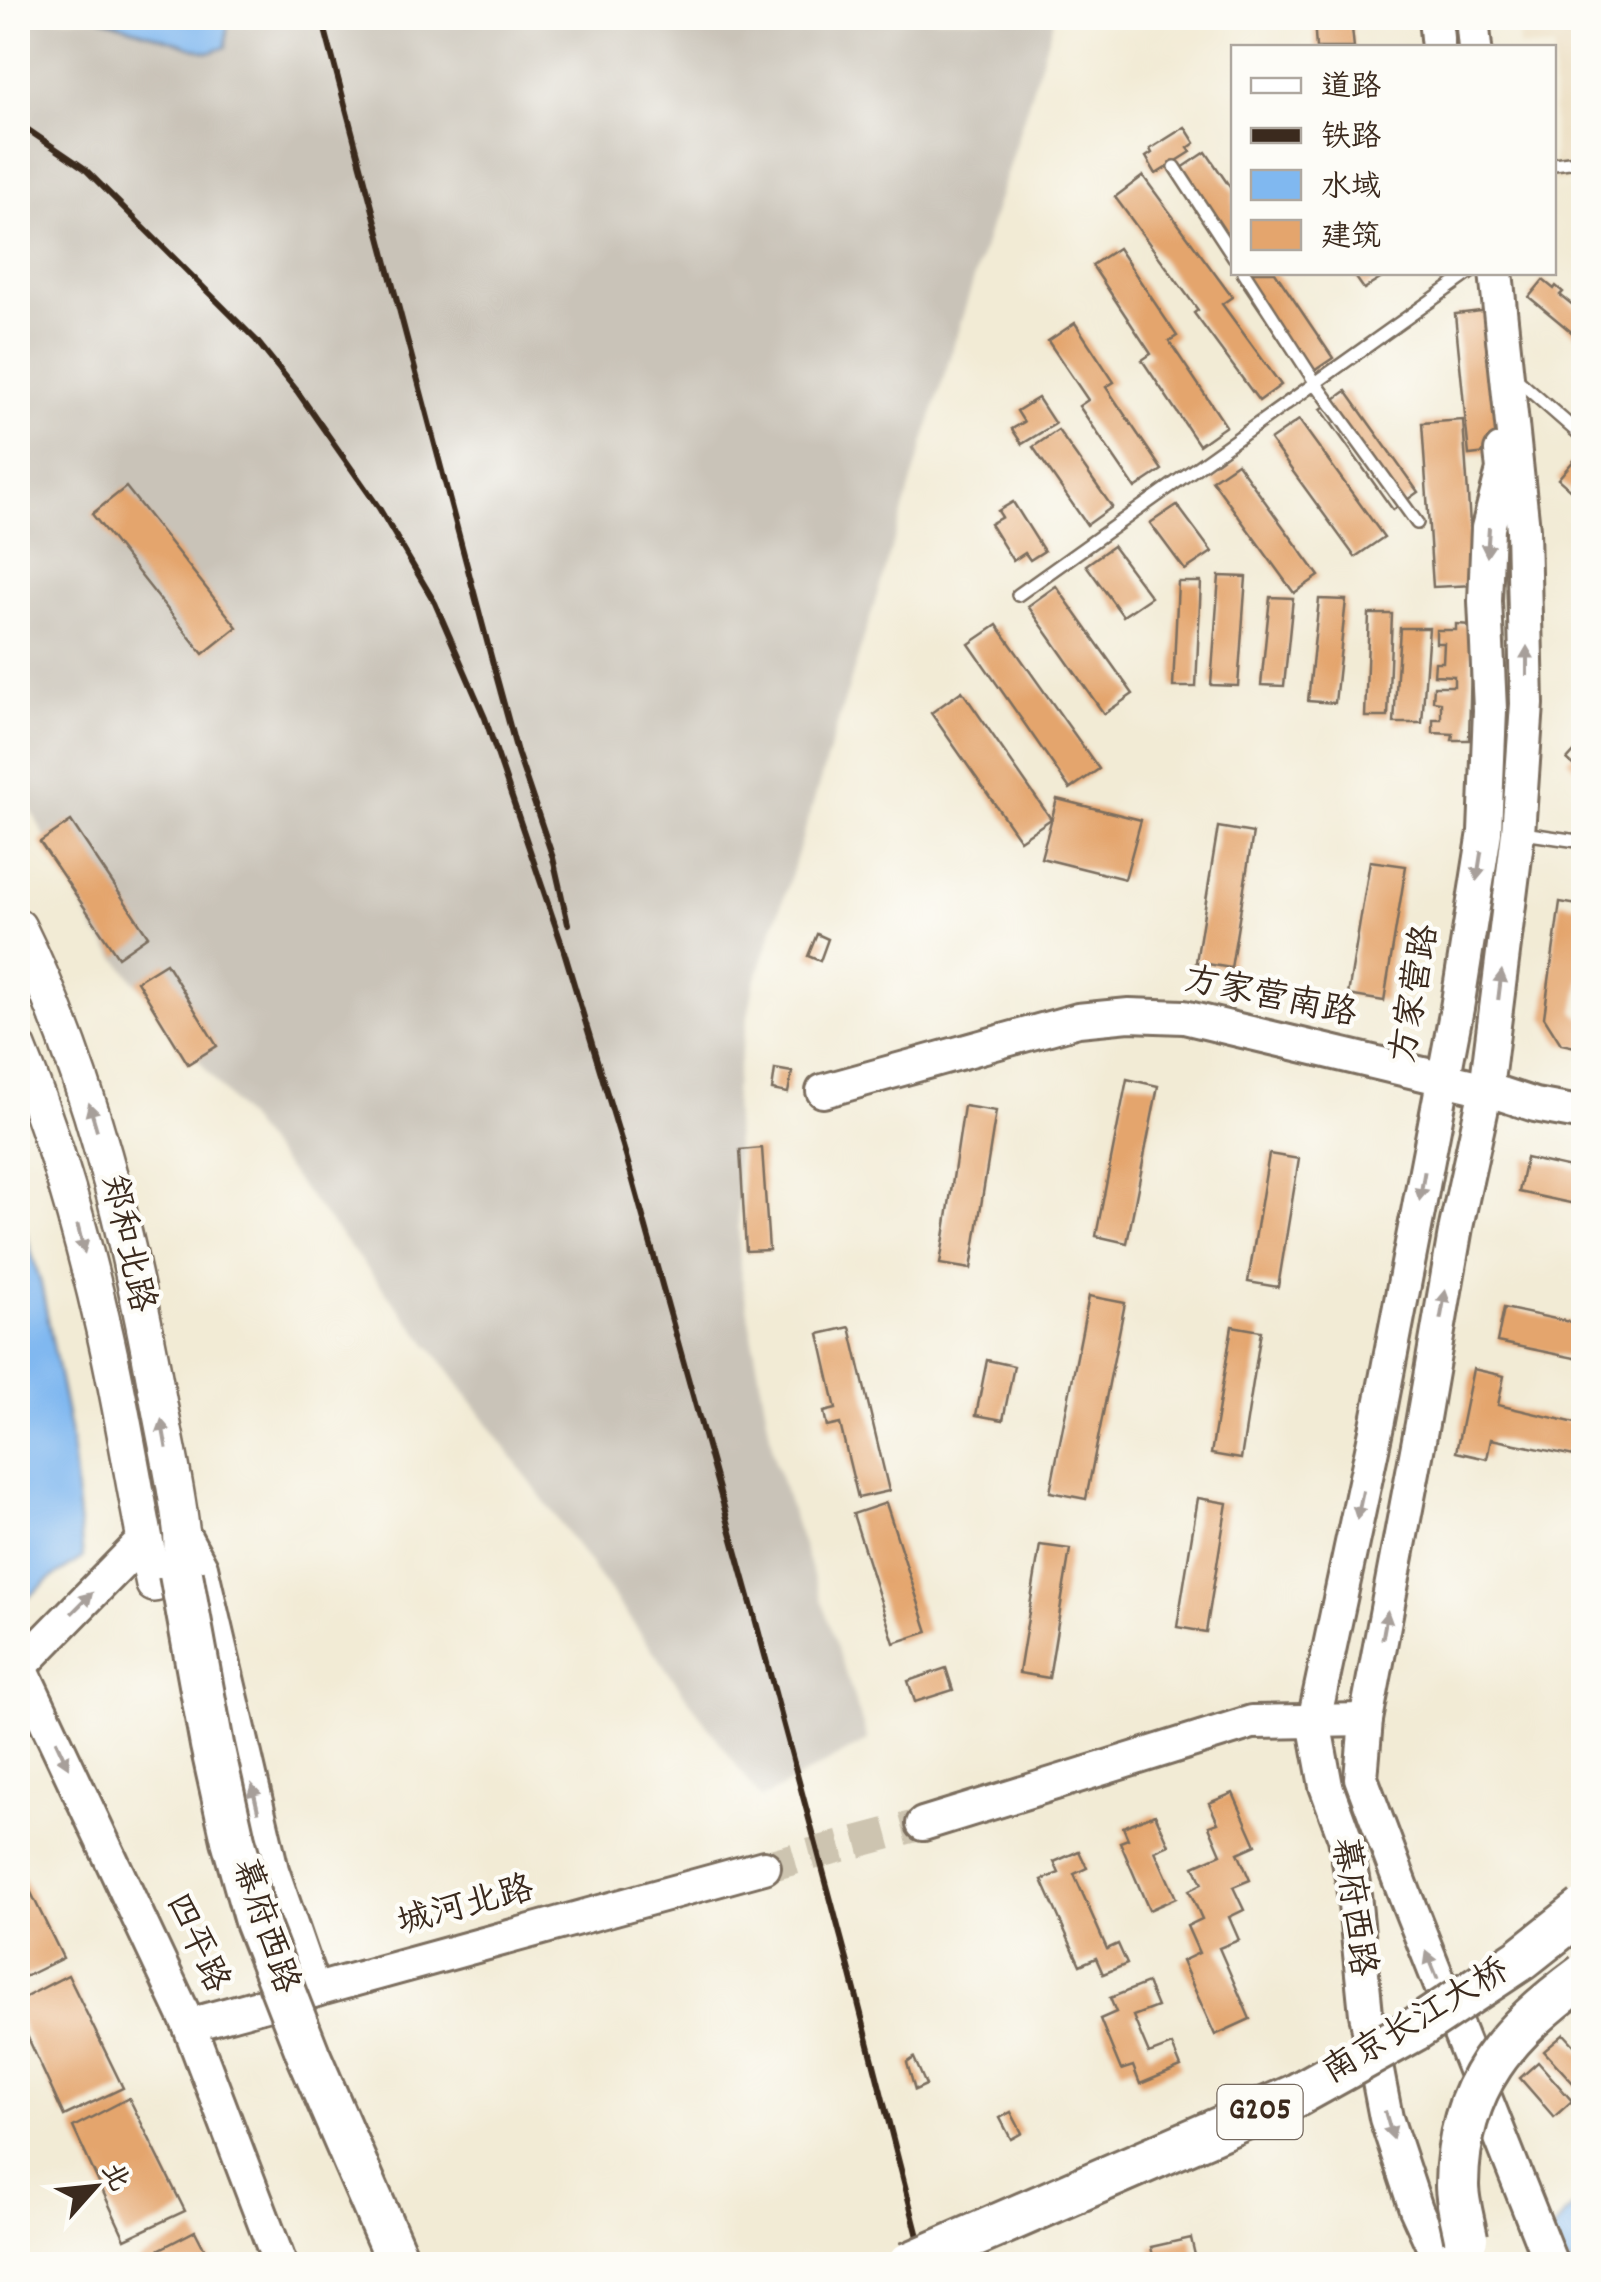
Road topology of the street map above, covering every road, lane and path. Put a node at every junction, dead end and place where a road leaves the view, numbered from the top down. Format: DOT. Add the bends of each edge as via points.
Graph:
graph roads {
  1 [pos="1435,18"];
  2 [pos="1472,18"];
  3 [pos="1438,45"];
  4 [pos="1475,45"];
  5 [pos="1584,160"];
  6 [pos="1556,164"];
  7 [pos="1175,167"];
  8 [pos="1231,252"];
  9 [pos="1246,275"];
  10 [pos="1466,275"];
  11 [pos="1483,275"];
  12 [pos="1496,275"];
  13 [pos="1506,370"];
  14 [pos="1316,382"];
  15 [pos="1584,438"];
  16 [pos="1417,523"];
  17 [pos="1018,595"];
  18 [pos="1518,832"];
  19 [pos="1584,842"];
  20 [pos="18,928"];
  21 [pos="18,1048"];
  22 [pos="1444,1079"];
  23 [pos="1486,1089"];
  24 [pos="824,1091"];
  25 [pos="1584,1114"];
  26 [pos="182,1530"];
  27 [pos="144,1540"];
  28 [pos="167,1579"];
  29 [pos="19,1667"];
  30 [pos="1366,1720"];
  31 [pos="1314,1721"];
  32 [pos="923,1824"];
  33 [pos="764,1867"];
  34 [pos="1584,1909"];
  35 [pos="1584,1938"];
  36 [pos="1584,1976"];
  37 [pos="314,1992"];
  38 [pos="188,2025"];
  39 [pos="1454,2251"];
  40 [pos="280,2264"];
  41 [pos="372,2264"];
  42 [pos="399,2264"];
  43 [pos="910,2264"];
  44 [pos="968,2264"];
  45 [pos="1551,2264"];
  1 -- 3 [label="main road"];
  2 -- 4 [label="main road"];
  5 -- 6 [label="lane"];
  7 -- 8 [label="lane"];
  9 -- 14 [label="lane"];
  10 -- 14 [label="lane"];
  11 -- 22 [label="main road, 方家营路, one-way" via="1503,470 1488,528 1485,832"];
  12 -- 13 [label="main road"];
  13 -- 15 [label="lane"];
  18 -- 13 [label="main road, one-way" via="1527,615"];
  14 -- 16 [label="lane"];
  14 -- 17 [label="lane"];
  18 -- 19 [label="lane"];
  23 -- 18 [label="main road, one-way"];
  26 -- 20 [label="main road, 郑和北路, one-way" via="117,1202 82,1082"];
  21 -- 27 [label="main road, 郑和北路, one-way" via="80,1231"];
  22 -- 23 [label="main road, 方家营南路"];
  22 -- 24 [label="main road, 方家营南路" via="1184,1017 1129,1015 1078,1020"];
  22 -- 31 [label="main road, 方家营路, one-way"];
  23 -- 25 [label="main road, 方家营南路"];
  30 -- 23 [label="main road, one-way"];
  26 -- 28 [label="main road, 郑和北路"];
  37 -- 26 [label="main road, one-way" via="272,1870 201,1567"];
  27 -- 28 [label="main road, 郑和北路"];
  29 -- 27 [label="main road, one-way"];
  28 -- 41 [label="highway, 幕府西路" via="197,1785 235,1927"];
  28 -- 42 [label="highway, 幕府西路, bridge" via="256,1921"];
  29 -- 38 [label="main road, 四平路, one-way"];
  30 -- 31 [label="main road"];
  45 -- 30 [label="main road, 幕府西路, one-way" via="1362,1778"];
  31 -- 32 [label="main road" via="1252,1722"];
  31 -- 39 [label="main road, 幕府西路, one-way" via="1354,1884 1366,2014 1386,2118 1416,2208"];
  33 -- 37 [label="main road, 城河北路"];
  34 -- 43 [label="highway, 南京长江大桥 / G205, bridge" via="1414,2030 1296,2096"];
  35 -- 44 [label="highway, 南京长江大桥 / G205" via="1424,2050 1308,2116"];
  36 -- 39 [label="highway, bridge" via="1520,2027 1489,2064 1471,2102 1461,2143"];
  37 -- 38 [label="main road, 城河北路"];
  38 -- 40 [label="main road, 四平路"];
}
